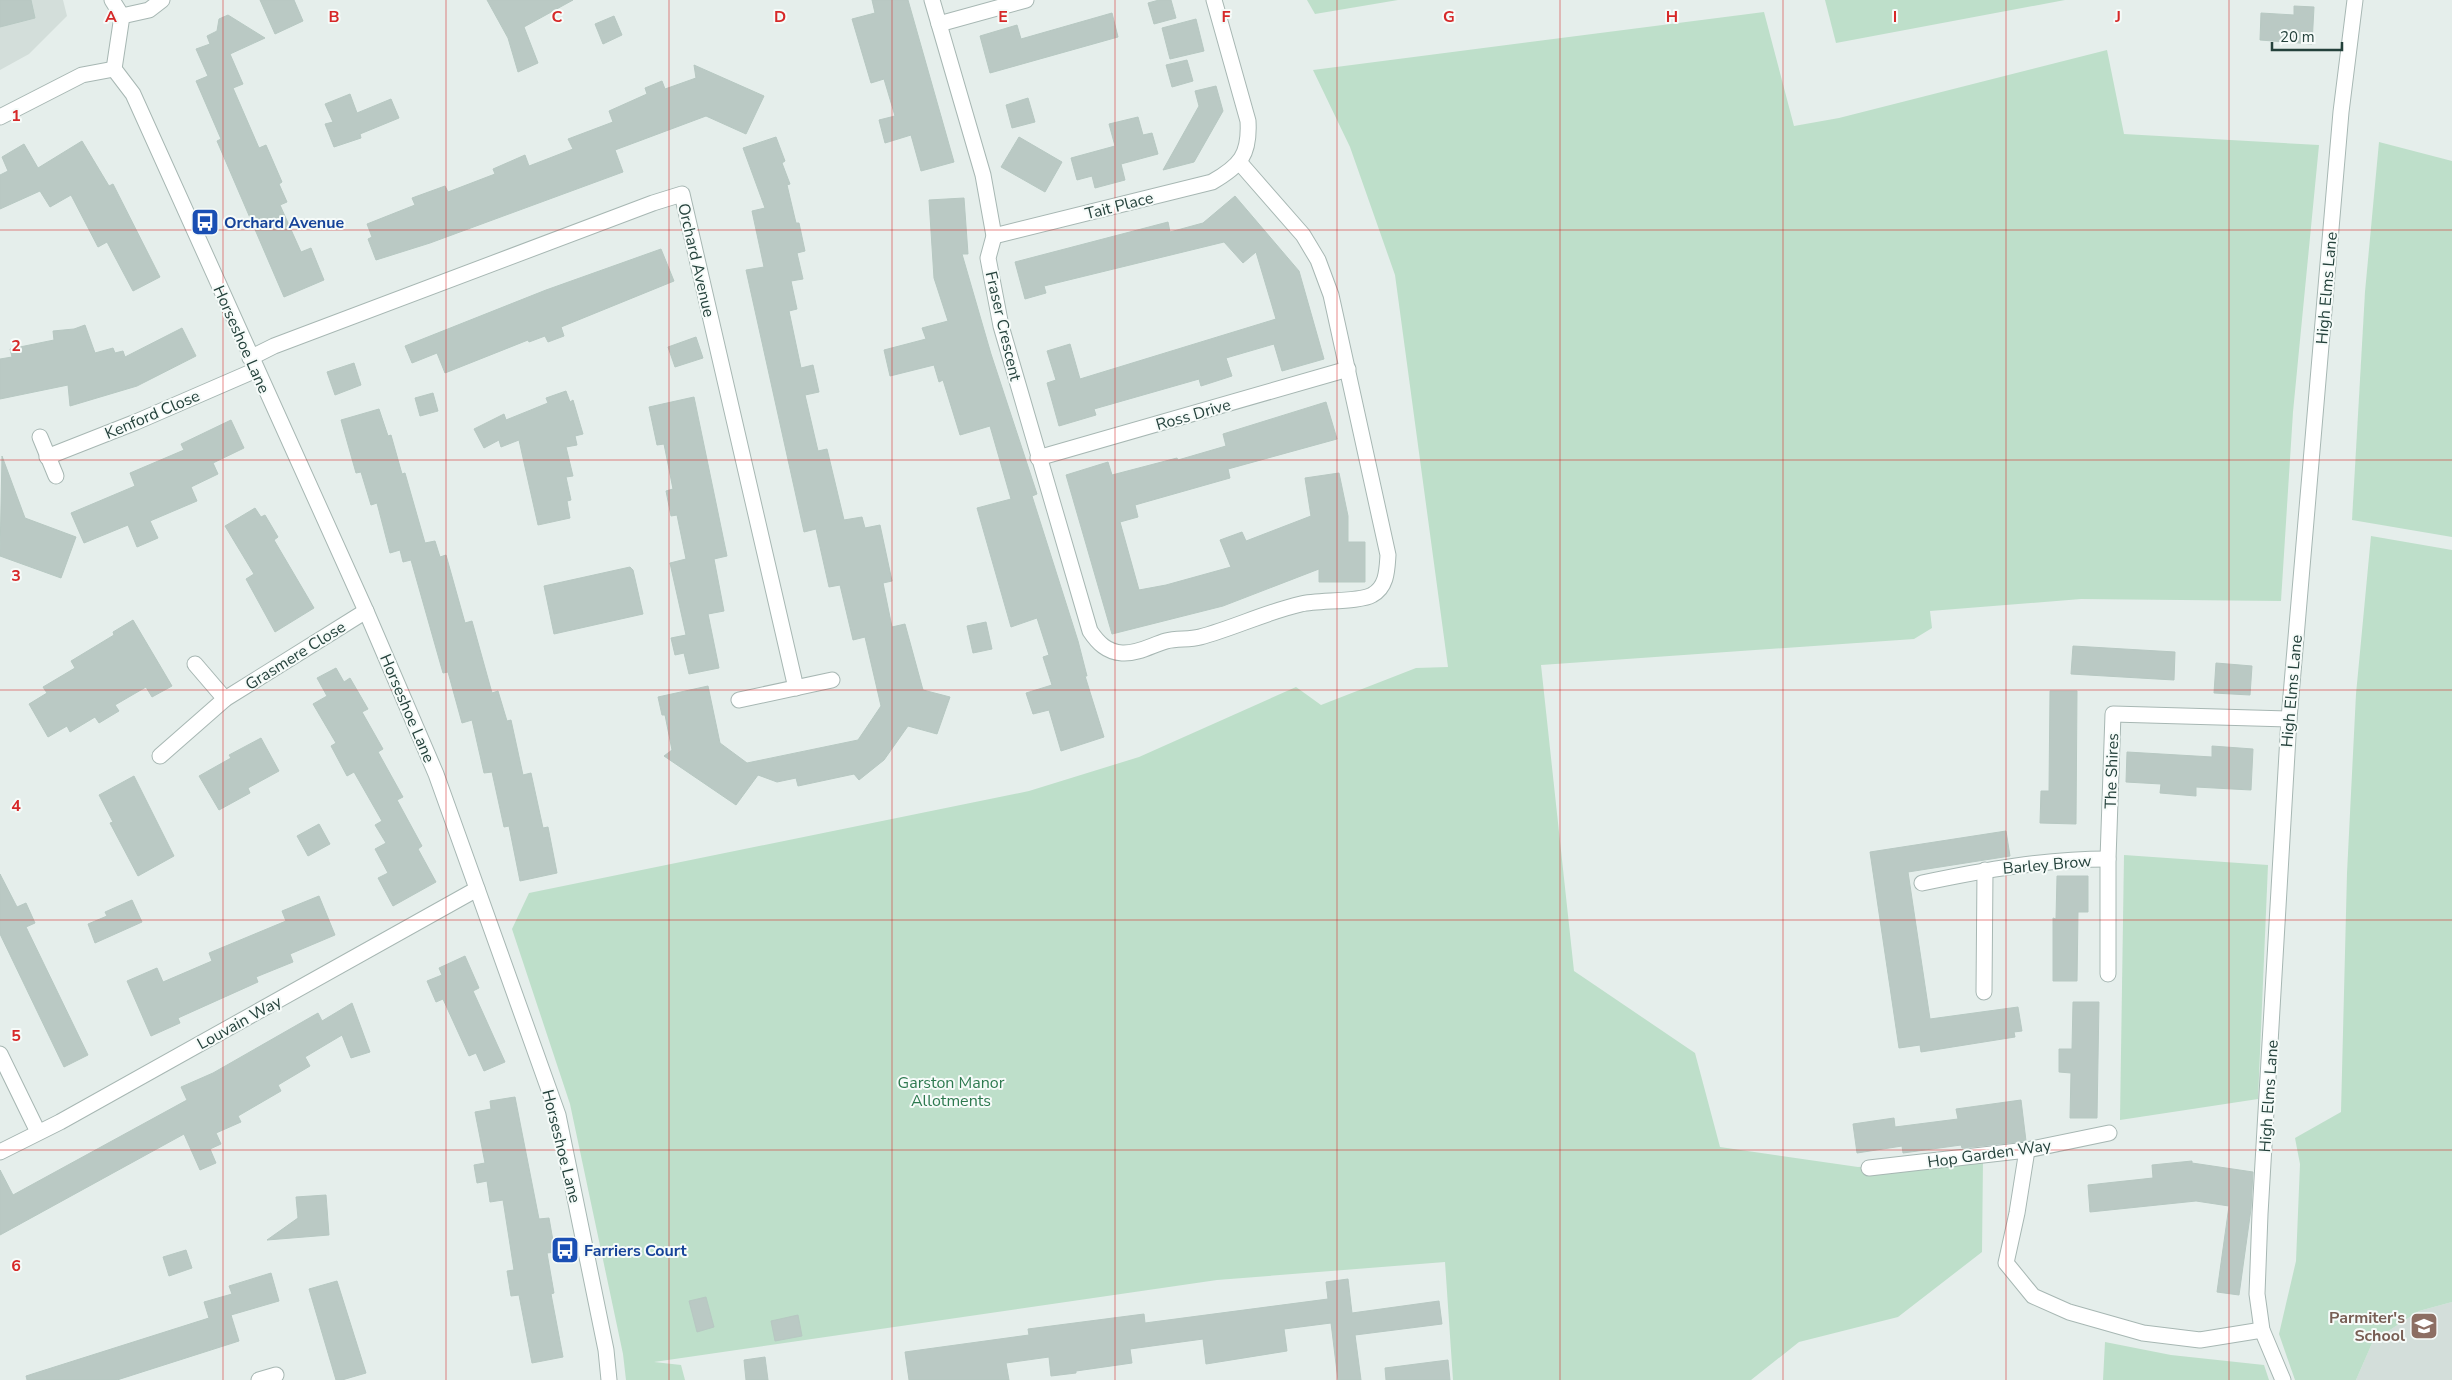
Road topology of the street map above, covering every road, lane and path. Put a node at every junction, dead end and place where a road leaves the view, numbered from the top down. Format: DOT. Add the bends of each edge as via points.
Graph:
graph roads {
  1 [pos="112,0"];
  2 [pos="162,0"];
  3 [pos="932,0"];
  4 [pos="1026,0"];
  5 [pos="1214,0"];
  6 [pos="2355,0"];
  7 [pos="122,16"];
  8 [pos="939,24"];
  9 [pos="114,69"];
  10 [pos="0,116"];
  11 [pos="1240,163"];
  12 [pos="994,236"];
  13 [pos="253,364"];
  14 [pos="1348,369"];
  15 [pos="40,437"];
  16 [pos="48,457"];
  17 [pos="1038,458"];
  18 [pos="56,476"];
  19 [pos="366,611"];
  20 [pos="195,664"];
  21 [pos="832,680"];
  22 [pos="796,688"];
  23 [pos="225,699"];
  24 [pos="740,700"];
  25 [pos="2289,719"];
  26 [pos="160,756"];
  27 [pos="2108,859"];
  28 [pos="1985,870"];
  29 [pos="1922,883"];
  30 [pos="477,889"];
  31 [pos="2108,974"];
  32 [pos="1984,992"];
  33 [pos="0,1054"];
  34 [pos="38,1132"];
  35 [pos="2109,1133"];
  36 [pos="2027,1150"];
  37 [pos="0,1152"];
  38 [pos="1869,1168"];
  39 [pos="2262,1330"];
  40 [pos="276,1375"];
  41 [pos="259,1380"];
  42 [pos="609,1380"];
  43 [pos="2283,1380"];
  1 -- 7 [label="street"];
  2 -- 7 [label="street" via="149,10"];
  3 -- 8 [label="street, Fraser Crescent"];
  4 -- 8 [label="street"];
  5 -- 11 [label="street" via="1248,121 1249,140"];
  6 -- 25 [label="street, High Elms Lane" via="2341,112"];
  7 -- 9 [label="street"];
  8 -- 12 [label="street, Fraser Crescent" via="983,175"];
  9 -- 10 [label="street" via="82,75"];
  9 -- 13 [label="street, Horseshoe Lane" via="133,94"];
  11 -- 12 [label="street, Tait Place" via="1212,182"];
  11 -- 14 [label="street" via="1303,235 1318,260 1331,295"];
  12 -- 17 [label="street, Fraser Crescent" via="988,258 1001,326"];
  13 -- 16 [label="street, Kenford Close" via="136,422"];
  13 -- 19 [label="street, Horseshoe Lane"];
  13 -- 22 [label="street, Orchard Avenue" via="274,346 682,194"];
  14 -- 17 [label="street, Ross Drive"];
  14 -- 17 [label="street, Fraser Crescent" via="1388,555 1386,577 1381,588 1362,599 1309,602 1275,610 1200,637 1167,641 1134,652 1113,652 1103,647 1090,630"];
  15 -- 16 [label="street"];
  16 -- 18 [label="street"];
  19 -- 23 [label="street, Grasmere Close"];
  19 -- 30 [label="street, Horseshoe Lane" via="436,774"];
  20 -- 23 [label="street"];
  21 -- 22 [label="street"];
  22 -- 24 [label="street"];
  23 -- 26 [label="street, Grasmere Close"];
  25 -- 27 [label="street, The Shires" via="2113,714"];
  25 -- 39 [label="street, High Elms Lane" via="2260,1214 2258,1294"];
  27 -- 28 [label="street, Barley Brow" via="2073,859"];
  27 -- 31 [label="street, The Shires"];
  28 -- 29 [label="street, Barley Brow"];
  28 -- 32 [label="street, Barley Brow"];
  30 -- 34 [label="street, Louvain Way"];
  30 -- 42 [label="street, Horseshoe Lane" via="558,1114 606,1350"];
  33 -- 34 [label="street"];
  34 -- 37 [label="street, Louvain Way"];
  35 -- 36 [label="street, Hop Garden Way"];
  36 -- 38 [label="street, Hop Garden Way"];
  36 -- 39 [label="street" via="2006,1263 2033,1296 2069,1312 2143,1333 2200,1340"];
  39 -- 43 [label="street, High Elms Lane"];
  40 -- 41 [label="street"];
}
